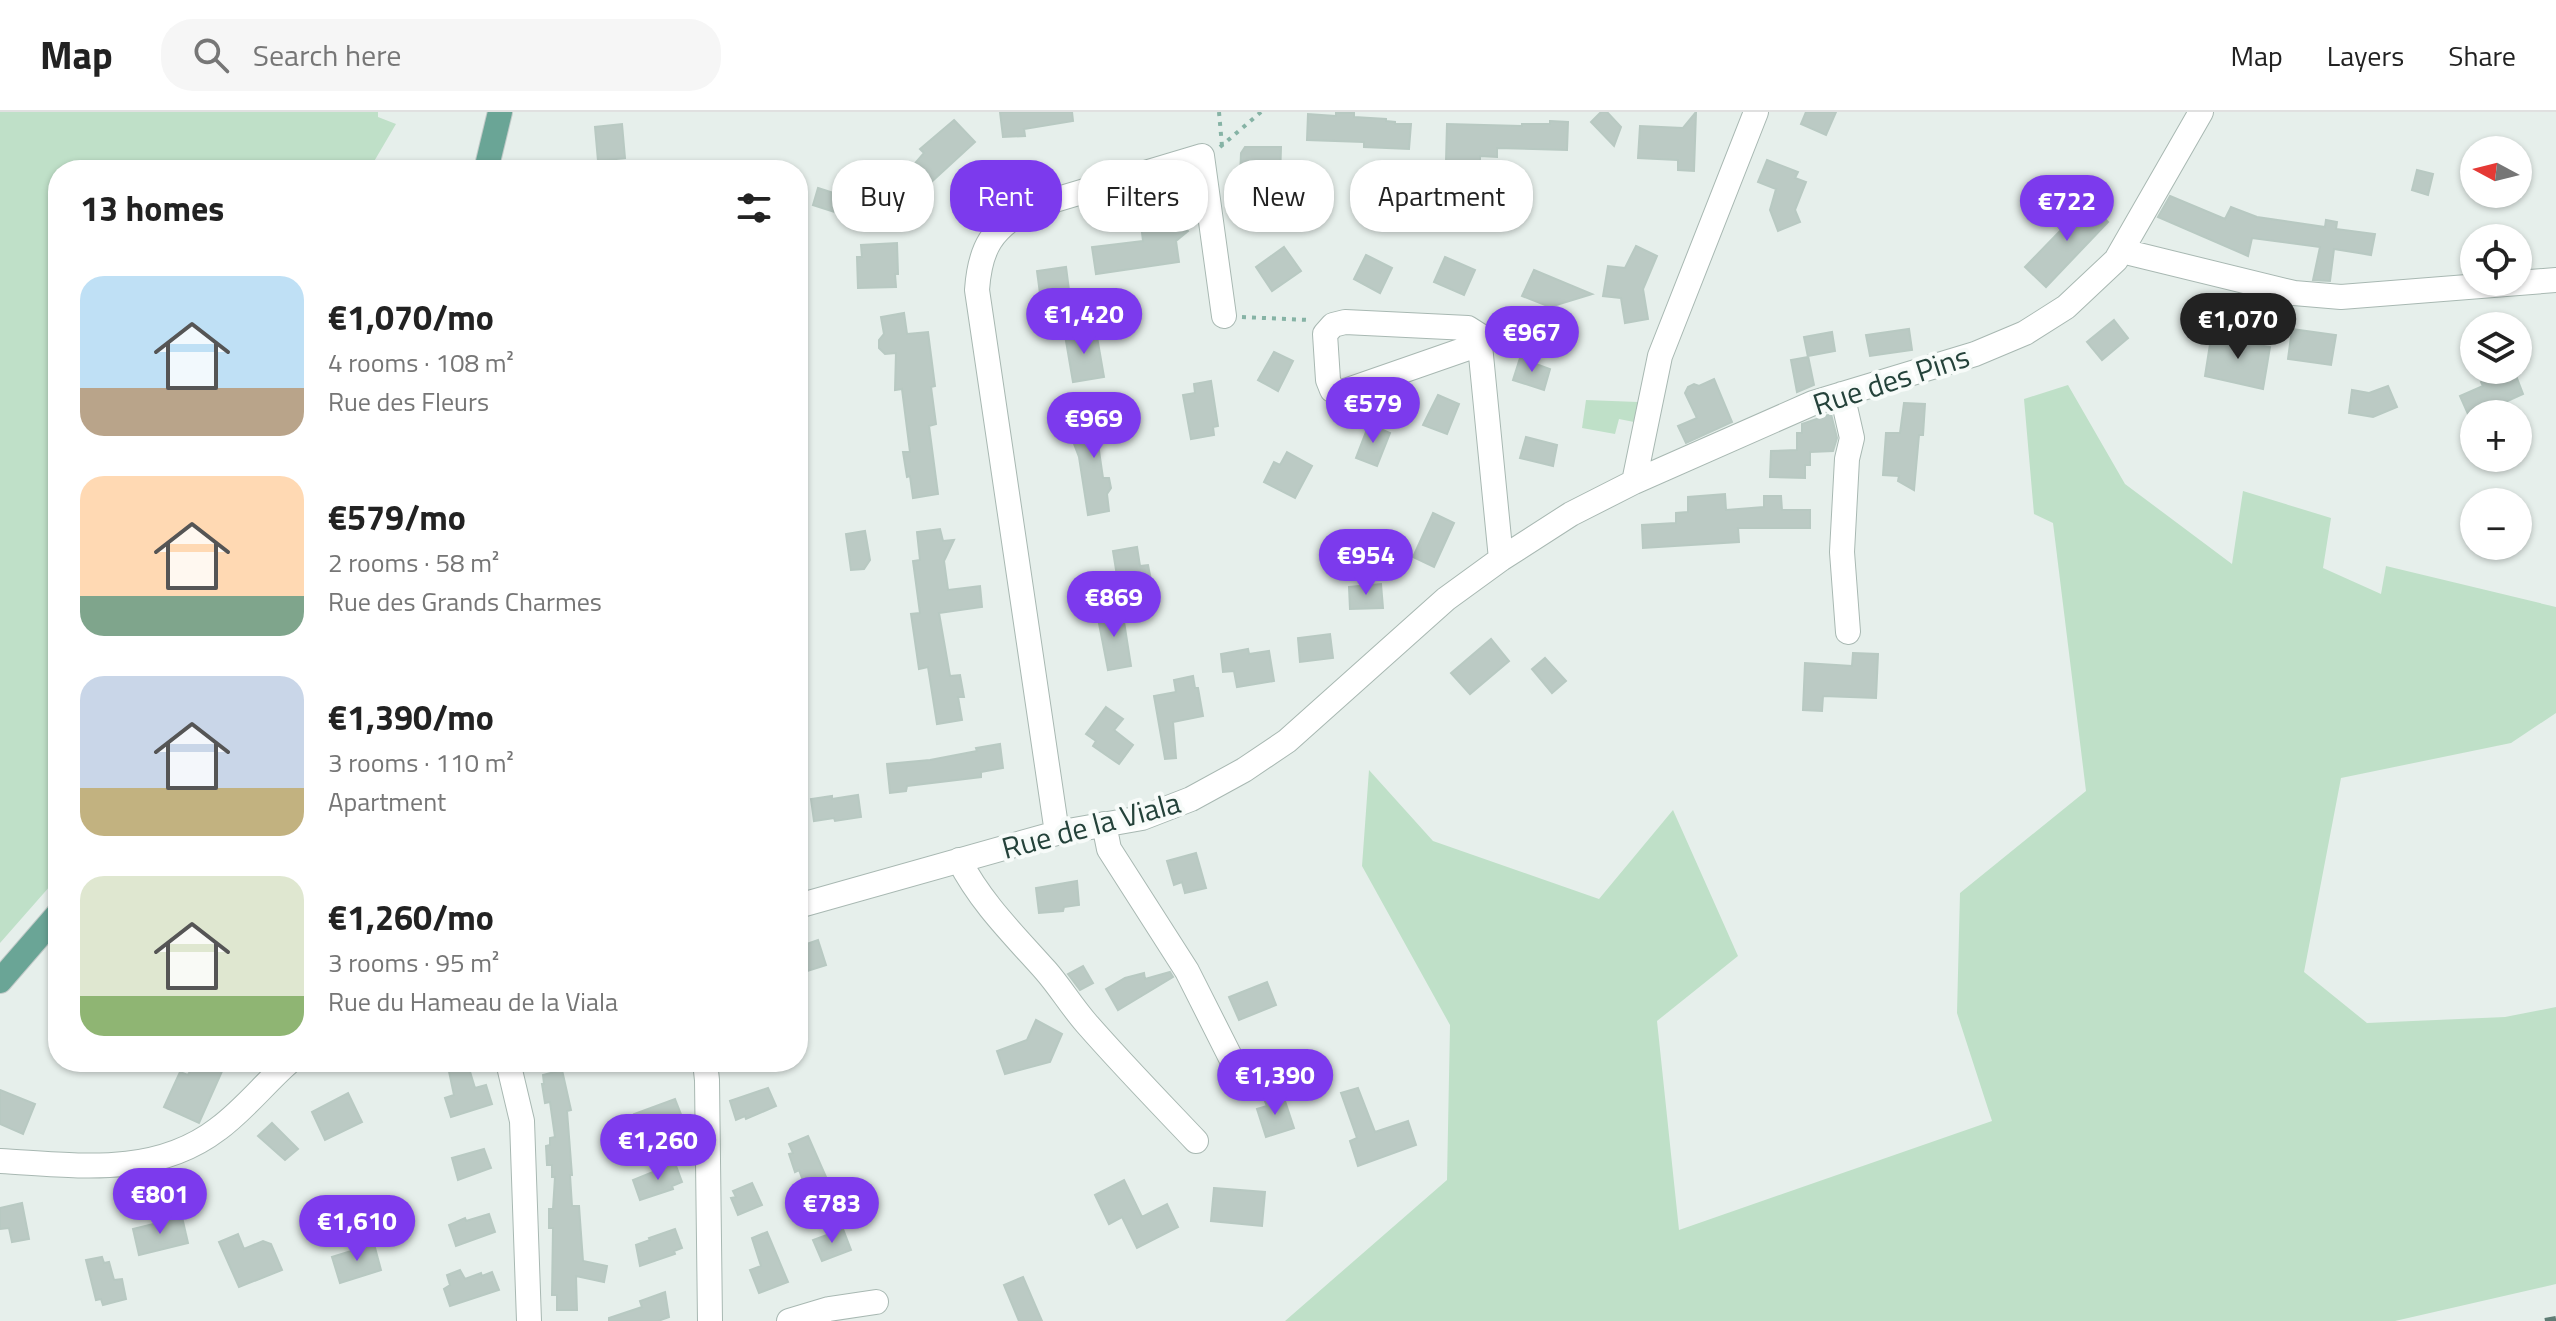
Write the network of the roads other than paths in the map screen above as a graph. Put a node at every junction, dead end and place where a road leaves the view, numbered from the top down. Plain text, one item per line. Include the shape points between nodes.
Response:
1 (500, 112) edge
2 (1756, 112) edge
3 (2201, 112) edge
4 (488, 160) edge
5 (2122, 251) junction
6 (2556, 280) edge
7 (1224, 316) road end
8 (1480, 344) junction
9 (1842, 394) junction
10 (1634, 482) junction
11 (1501, 559) junction
12 (1848, 632) dead end
13 (1104, 824) junction
14 (1057, 833) junction
15 (959, 860) junction
16 (808, 903) edge
17 (48, 926) edge
18 (0, 981) edge
19 (279, 1072) edge
20 (510, 1072) edge
21 (706, 1072) edge
22 (1246, 1088) dead end
23 (1196, 1141) dead end
24 (0, 1161) edge
25 (876, 1302) dead end
26 (529, 1321) edge
27 (710, 1321) edge
28 (789, 1321) edge

1 - 4 main road
2 - 10 street via 1660,356
3 - 5 street, Rue des Pins
5 - 6 street via 2294,293 2341,297
5 - 9 street, Rue des Pins via 2066,307 2025,333 1975,354
7 - 14 street via 1212,151 1028,208 990,239 979,265 977,290
8 - 8 street via 1479,335 1468,328 1345,322 1325,334 1328,380 1332,390 1342,392
8 - 11 street
9 - 10 street, Rue des Pins
9 - 12 street via 1852,438 1842,552
10 - 11 street, Rue des Pins
11 - 13 street, Rue de la Viala via 1446,599 1287,741 1244,770 1142,818
13 - 14 street, Rue de la Viala
13 - 22 street via 1109,849 1187,971
14 - 15 street, Rue de la Viala
15 - 16 street, Rue de la Viala
15 - 23 street via 997,919
17 - 18 main road
19 - 24 street via 220,1128 172,1155 98,1166
20 - 26 street via 522,1121
21 - 27 street
25 - 28 street

